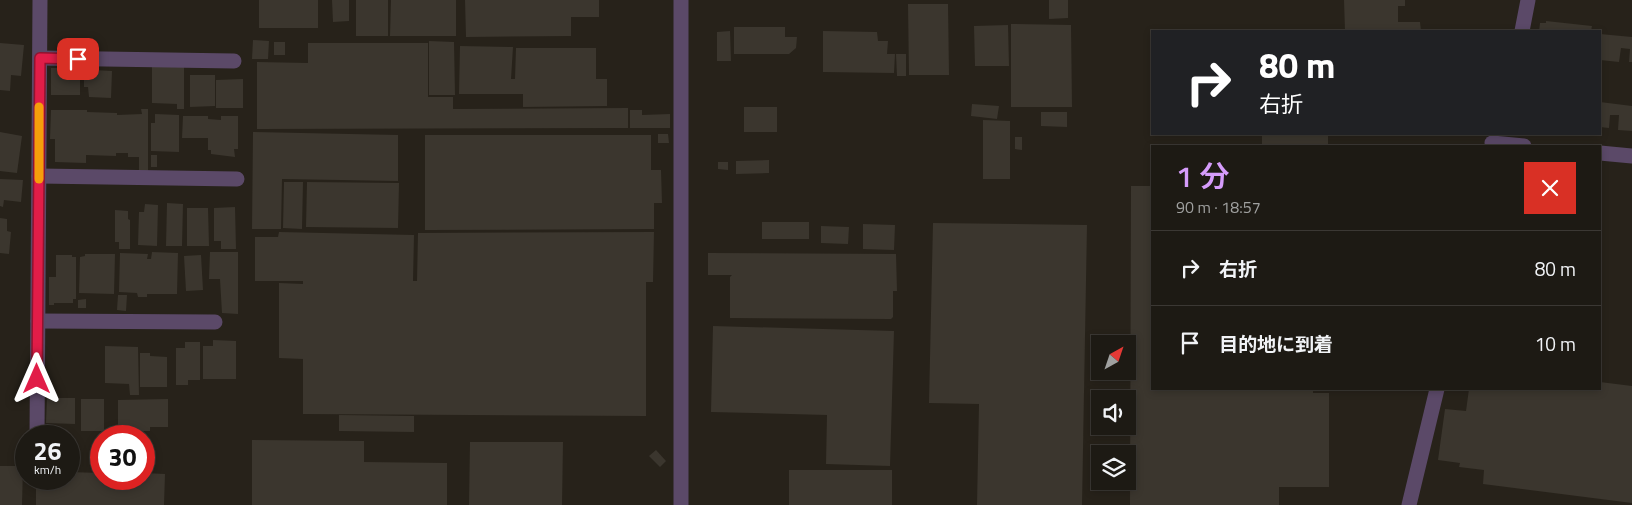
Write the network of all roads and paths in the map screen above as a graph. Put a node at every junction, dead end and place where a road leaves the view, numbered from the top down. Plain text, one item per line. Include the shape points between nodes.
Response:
1 (40, 0) edge
2 (681, 0) edge
3 (1528, 0) edge
4 (1522, 30) edge
5 (40, 58) junction
6 (234, 61) dead end
7 (1492, 141) edge
8 (1518, 145) edge
9 (1601, 154) edge
10 (1632, 156) edge
11 (39, 176) junction
12 (237, 179) dead end
13 (38, 321) junction
14 (215, 322) dead end
15 (1437, 390) edge
16 (37, 425) edge
17 (682, 505) edge
18 (1409, 505) edge

1 - 5 street
2 - 17 street
3 - 4 street
5 - 6 street
5 - 11 street
7 - 8 street
9 - 10 street
11 - 12 street
11 - 13 street
13 - 14 street
13 - 16 street
15 - 18 street

